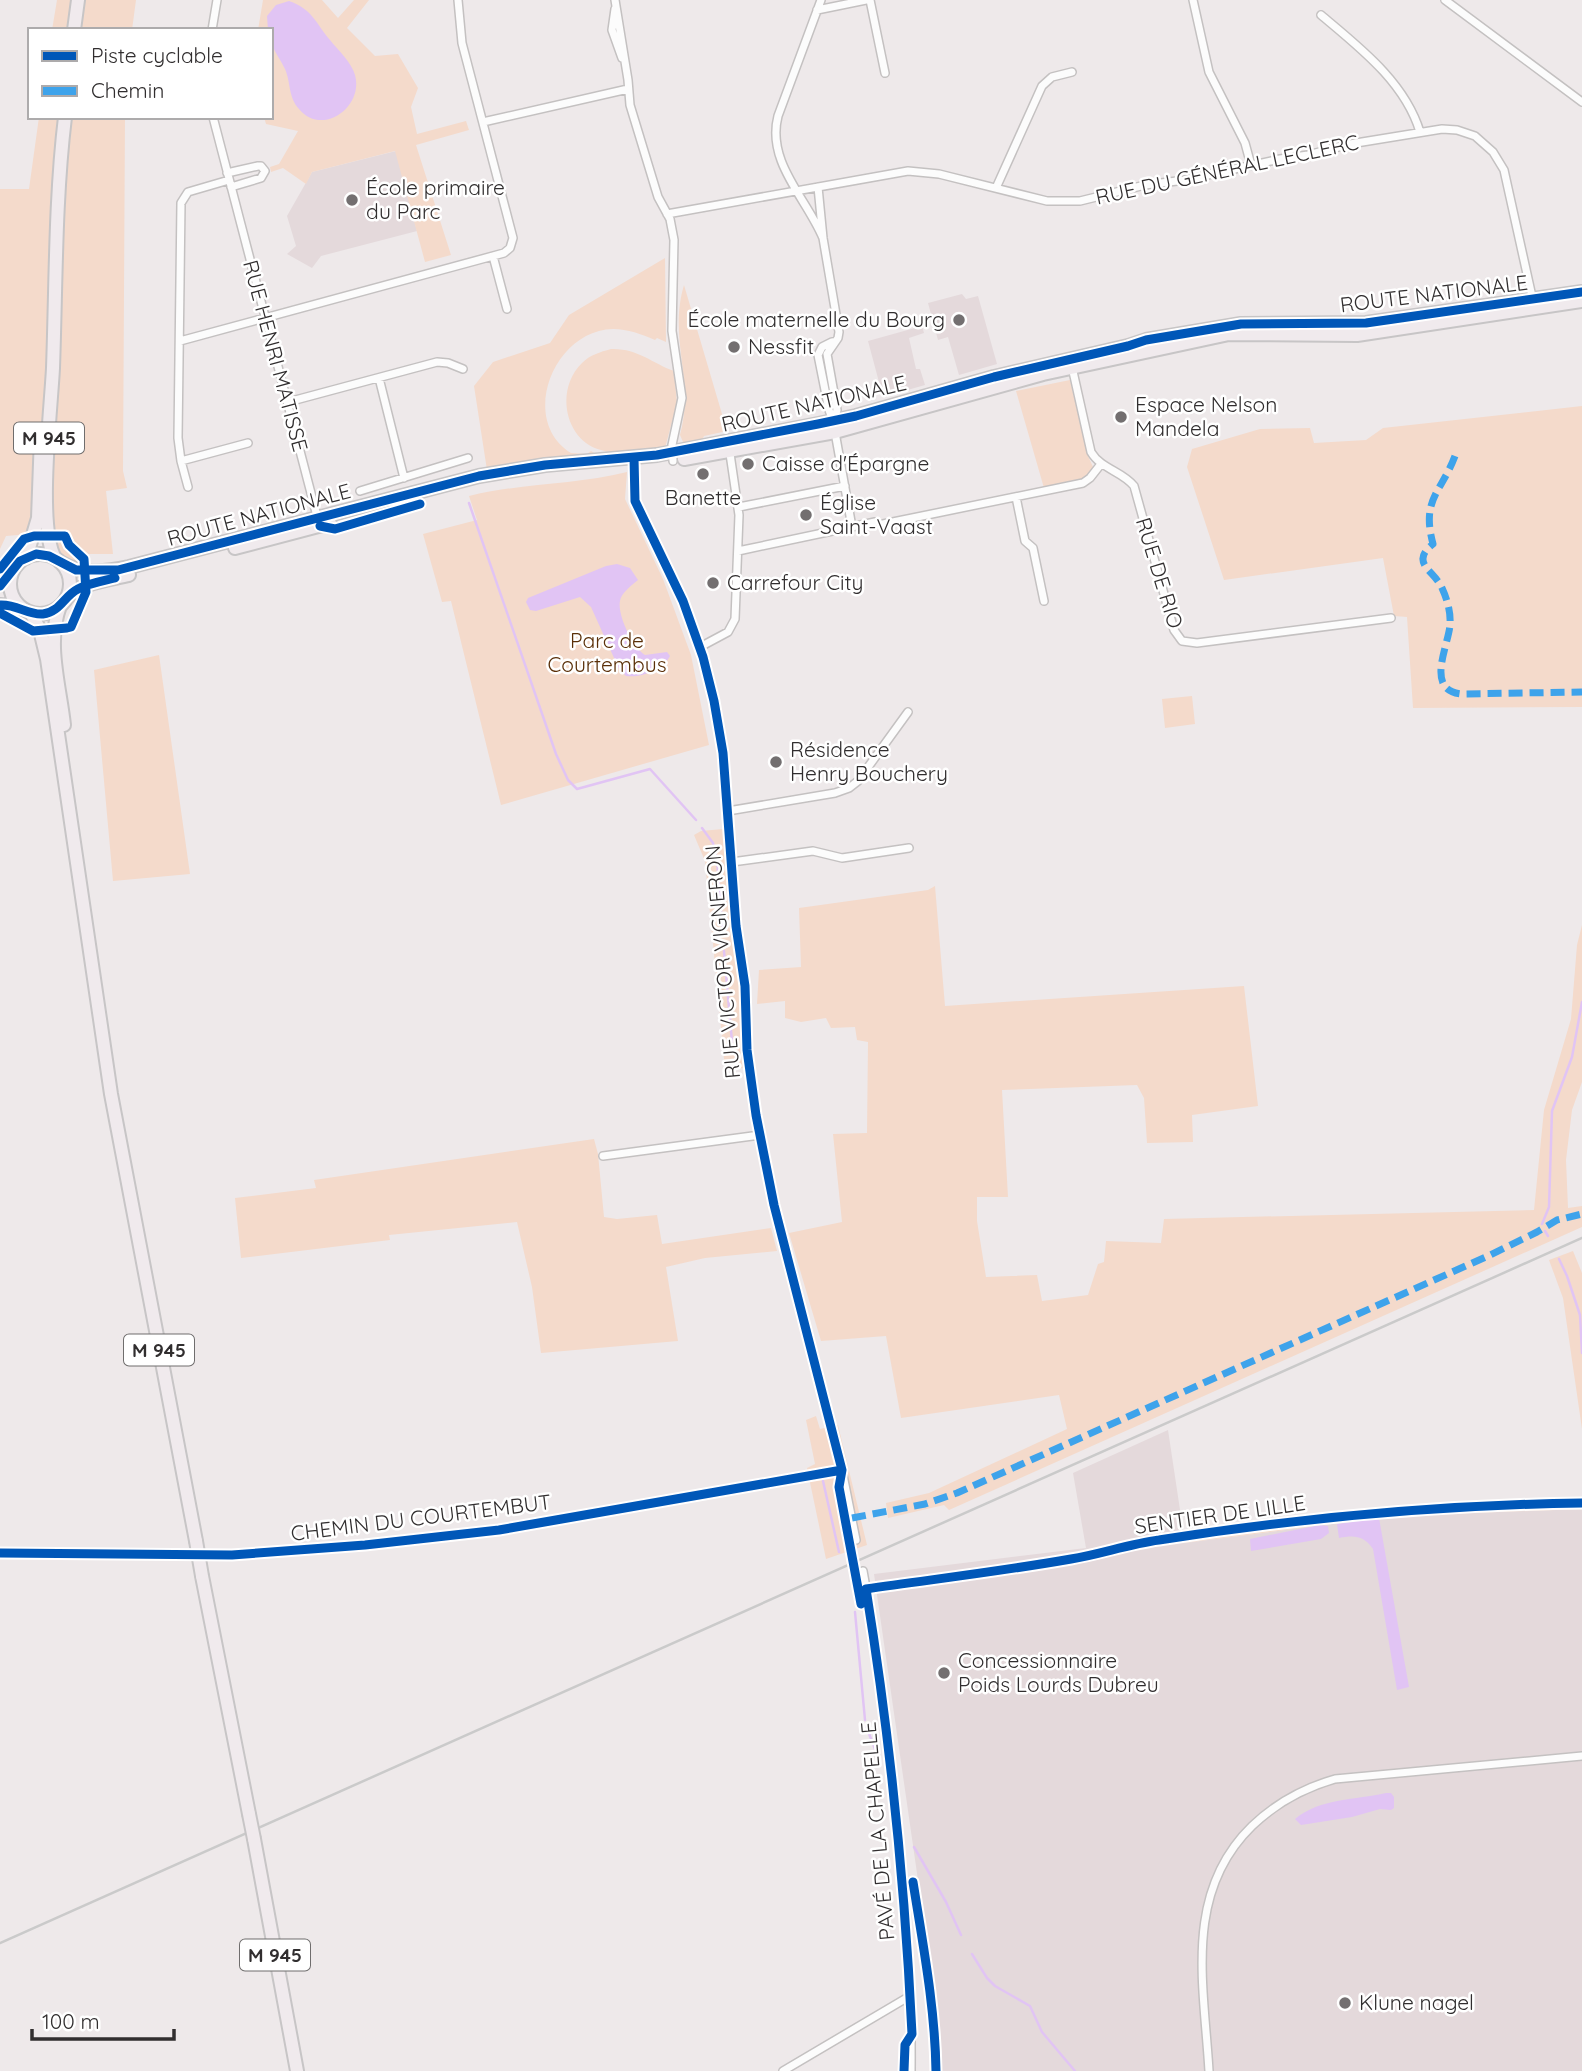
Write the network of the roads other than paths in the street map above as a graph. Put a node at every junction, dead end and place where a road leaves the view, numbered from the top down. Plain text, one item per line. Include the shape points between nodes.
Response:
1 (78, 0) edge
2 (217, 0) edge
3 (458, 0) edge
4 (821, 0) edge
5 (868, 0) edge
6 (1193, 0) edge
7 (1445, 0) edge
8 (615, 4) edge
9 (817, 10) junction
10 (1321, 15) dead end
11 (74, 28) edge
12 (212, 28) edge
13 (1072, 72) dead end
14 (885, 73) dead end
15 (628, 89) junction
16 (1582, 102) edge
17 (65, 119) edge
18 (214, 119) edge
19 (483, 122) junction
20 (1420, 132) junction
21 (1251, 165) junction
22 (229, 180) junction
23 (818, 187) junction
24 (996, 188) junction
25 (794, 189) junction
26 (667, 214) junction
27 (823, 238) junction
28 (493, 256) junction
29 (1582, 292) edge
30 (1582, 301) edge
31 (1534, 304) junction
32 (507, 309) dead end
33 (53, 317) junction
34 (265, 317) junction
35 (180, 341) junction
36 (1071, 363) junction
37 (463, 369) dead end
38 (379, 378) junction
39 (288, 402) junction
40 (834, 426) junction
41 (248, 443) dead end
42 (729, 446) junction
43 (673, 456) junction
44 (468, 458) dead end
45 (181, 461) junction
46 (634, 462) junction
47 (1101, 464) junction
48 (404, 478) junction
49 (845, 486) junction
50 (188, 487) dead end
51 (359, 491) dead end
52 (1016, 497) junction
53 (738, 507) junction
54 (319, 522) junction
55 (852, 527) junction
56 (738, 551) junction
57 (26, 558) junction
58 (58, 560) junction
59 (11, 576) junction
60 (0, 586) edge
61 (1044, 601) dead end
62 (63, 603) junction
63 (0, 605) edge
64 (26, 610) junction
65 (1391, 618) dead end
66 (700, 647) junction
67 (908, 712) dead end
68 (728, 811) junction
69 (74, 837) junction
70 (909, 848) dead end
71 (732, 862) junction
72 (760, 1135) junction
73 (603, 1156) dead end
74 (842, 1470) junction
75 (1582, 1503) edge
76 (856, 1540) dead end
77 (0, 1553) edge
78 (863, 1570) dead end
79 (866, 1589) junction
80 (1582, 1756) edge
81 (910, 1996) junction
82 (296, 2071) edge
83 (783, 2071) edge
84 (913, 2071) edge
85 (1209, 2071) edge

1 - 11 main road
2 - 12 street
3 - 19 street via 462,43
4 - 9 street
5 - 9 street
5 - 14 street
6 - 21 street via 1209,72 1245,143
7 - 16 street
8 - 15 street
9 - 25 street via 776,122 778,148
10 - 20 street via 1380,66 1411,109
13 - 24 street via 1052,77 1042,86
15 - 19 street
15 - 26 street via 639,138
17 - 33 main road, M 945
18 - 22 street, RUE HENRI MATISSE
19 - 28 street via 513,242 507,251
20 - 21 street, RUE DU GÉNÉRAL LECLERC
20 - 31 street, RUE DU GÉNÉRAL LECLERC via 1462,131 1493,152 1506,177
21 - 24 street, RUE DU GÉNÉRAL LECLERC via 1080,201 1047,201
22 - 34 street, RUE HENRI MATISSE
22 - 35 street via 191,190 182,198
23 - 24 street, RUE DU GÉNÉRAL LECLERC via 916,171
23 - 25 street, RUE DU GÉNÉRAL LECLERC
23 - 27 street
25 - 26 street, RUE DU GÉNÉRAL LECLERC
25 - 27 street
26 - 43 street via 674,240 672,331 682,398
27 - 40 street via 839,332 836,341 822,347 818,355
28 - 32 street
28 - 34 street
29 - 31 main road, ROUTE NATIONALE
30 - 31 main road, ROUTE NATIONALE
31 - 36 main road, ROUTE NATIONALE via 1366,323 1228,326 1146,340
33 - 57 main road, M 945 via 38,511
33 - 58 main road, M 945 via 47,529
34 - 35 street
34 - 39 street, RUE HENRI MATISSE
35 - 45 street
36 - 40 main road, ROUTE NATIONALE
36 - 47 street via 1091,452
37 - 38 street via 436,362
38 - 39 street
38 - 48 street
39 - 54 street, RUE HENRI MATISSE
40 - 42 main road, ROUTE NATIONALE
40 - 49 street
41 - 45 street
42 - 43 main road, ROUTE NATIONALE
42 - 53 street
43 - 46 main road, ROUTE NATIONALE
44 - 48 street
45 - 50 street
46 - 54 main road, ROUTE NATIONALE via 500,479
46 - 66 street, RUE VICTOR VIGNERON via 636,505 676,583
47 - 52 street via 1083,483
47 - 65 street, RUE DE RIO via 1134,486 1174,630 1182,641 1197,643
48 - 51 street
49 - 53 street
49 - 55 street
52 - 55 street
52 - 61 street via 1024,541 1033,548
53 - 56 street
54 - 58 main road, ROUTE NATIONALE via 118,570 76,570
54 - 62 main road, ROUTE NATIONALE via 78,589
55 - 56 street
56 - 66 street via 734,624 723,636
57 - 58 main road via 43,554
57 - 59 main road
58 - 62 main road via 69,578
59 - 60 main road
59 - 64 main road via 11,593
62 - 64 main road via 45,614
62 - 69 main road, M 945 via 56,622 55,654
63 - 64 main road
64 - 69 main road, M 945 via 40,630 47,659
66 - 68 street, RUE VICTOR VIGNERON via 721,734
67 - 68 street via 849,788
68 - 71 street, RUE VICTOR VIGNERON
69 - 82 main road, M 945, bridge via 110,1094
70 - 71 street via 842,858 813,851
71 - 72 street, RUE VICTOR VIGNERON via 747,1050
72 - 73 street
72 - 74 street, RUE VICTOR VIGNERON
74 - 76 street, RUE VICTOR VIGNERON
74 - 77 street, CHEMIN DU COURTEMBUT via 514,1528 391,1542 248,1555
75 - 79 street, SENTIER DE LILLE via 1405,1509 1308,1520 1156,1540 1069,1560
78 - 79 street, PAVÉ DE LA CHAPELLE
79 - 81 street, PAVÉ DE LA CHAPELLE via 887,1729
80 - 85 street via 1335,1779 1298,1793 1260,1818 1228,1852 1208,1898 1202,1962
81 - 83 street
81 - 84 street, PAVÉ DE LA CHAPELLE

